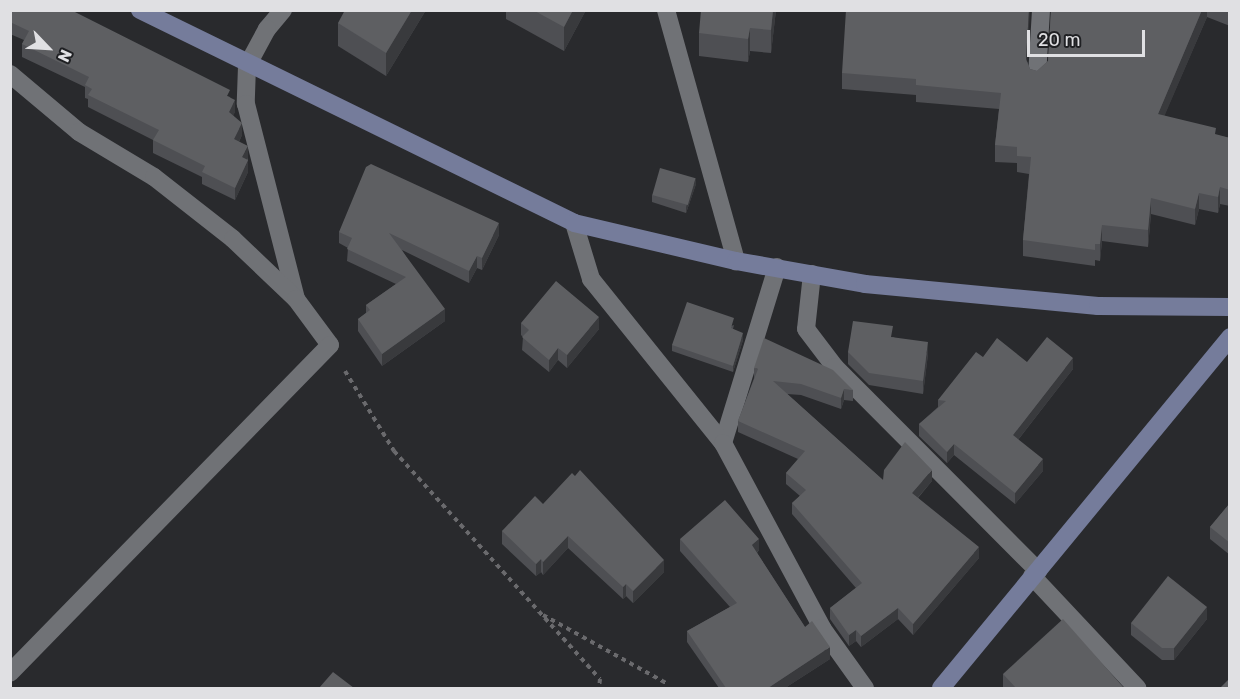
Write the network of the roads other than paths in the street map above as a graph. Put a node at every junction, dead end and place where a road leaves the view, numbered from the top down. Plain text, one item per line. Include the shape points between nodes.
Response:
1 (140, 10) edge
2 (283, 10) edge
3 (666, 10) edge
4 (1041, 10) edge
5 (169, 17) edge
6 (247, 66) junction
7 (10, 74) edge
8 (1037, 76) edge
9 (574, 223) junction
10 (736, 261) junction
11 (777, 267) junction
12 (812, 274) junction
13 (296, 299) junction
14 (1230, 307) edge
15 (1230, 337) edge
16 (723, 442) junction
17 (1035, 574) junction
18 (10, 673) edge
19 (865, 688) edge
20 (941, 688) edge
21 (1137, 688) edge

1 - 5 street
2 - 6 street via 267,29
3 - 10 street
4 - 8 street
5 - 6 street
6 - 9 street
6 - 13 street via 246,104
7 - 13 street via 79,132 154,177 233,239
9 - 10 street
9 - 16 street via 591,279
10 - 11 street
11 - 12 street
11 - 16 street
12 - 14 street via 865,284 1098,306
12 - 17 street via 806,329 835,367
13 - 18 street via 330,345
15 - 17 street
16 - 19 street via 822,628
17 - 20 street
17 - 21 street

